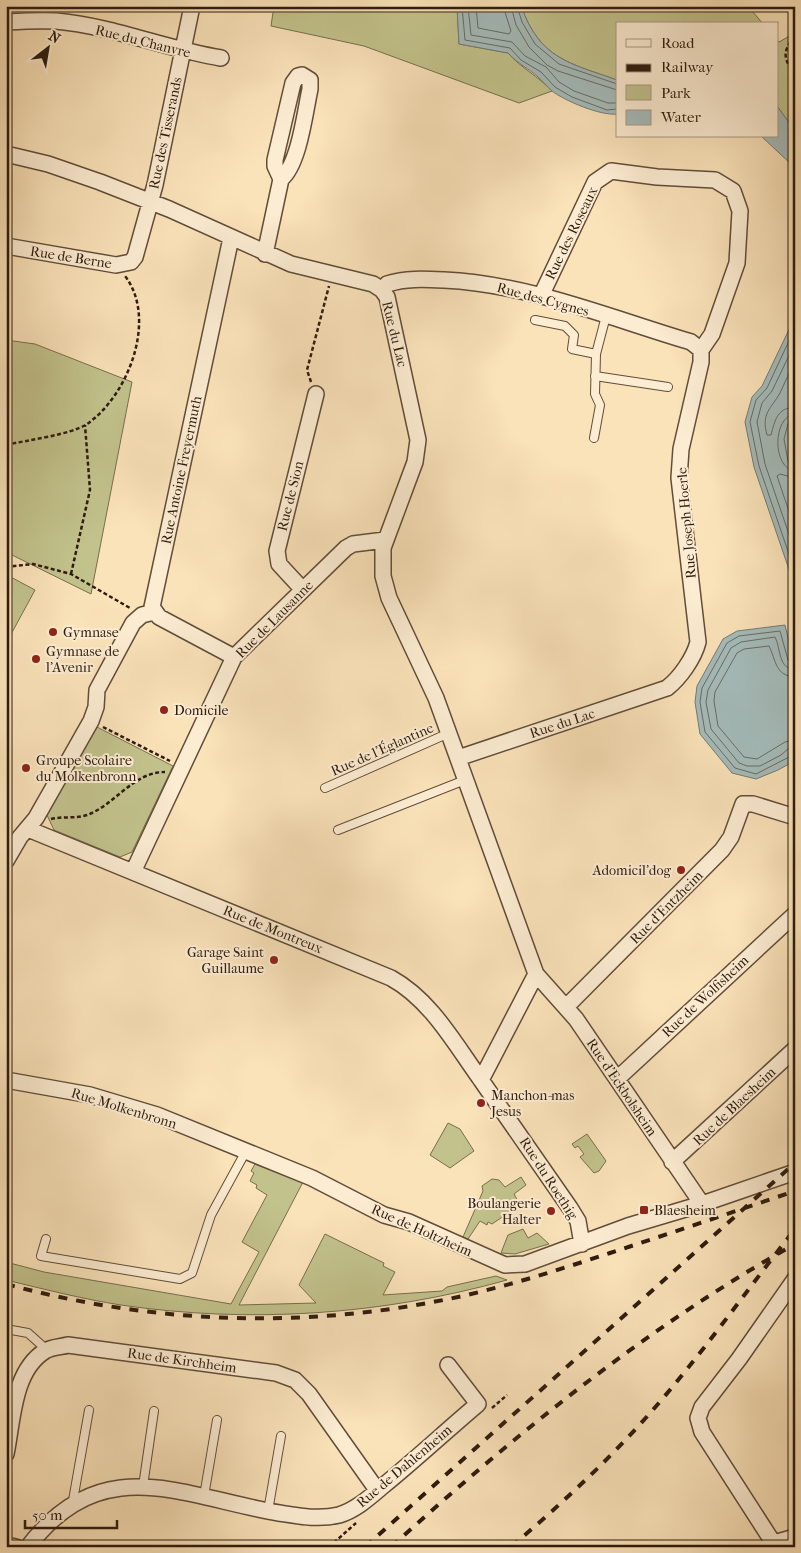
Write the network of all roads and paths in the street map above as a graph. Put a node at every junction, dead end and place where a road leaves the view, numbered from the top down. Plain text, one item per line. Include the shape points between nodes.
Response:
1 (192, 6) edge
2 (6, 22) edge
3 (795, 37) edge
4 (183, 52) junction
5 (221, 58) dead end
6 (795, 73) edge
7 (6, 154) edge
8 (282, 179) junction
9 (151, 202) junction
10 (230, 238) junction
11 (6, 246) edge
12 (265, 254) junction
13 (116, 265) junction
14 (332, 273) junction
15 (382, 290) junction
16 (542, 296) junction
17 (606, 316) junction
18 (535, 320) dead end
19 (701, 350) junction
20 (596, 354) junction
21 (596, 376) junction
22 (668, 387) dead end
23 (316, 394) joint
24 (85, 425) junction
25 (594, 438) dead end
26 (6, 445) edge
27 (385, 540) junction
28 (6, 567) edge
29 (72, 574) junction
30 (303, 590) junction
31 (148, 614) junction
32 (234, 657) junction
33 (667, 688) joint
34 (91, 721) junction
35 (449, 733) junction
36 (458, 758) junction
37 (178, 776) junction
38 (466, 780) junction
39 (324, 788) dead end
40 (795, 817) edge
41 (338, 830) dead end
42 (33, 831) junction
43 (6, 862) edge
44 (133, 872) junction
45 (795, 914) edge
46 (536, 974) junction
47 (566, 1007) junction
48 (795, 1050) edge
49 (616, 1079) junction
50 (6, 1080) edge
51 (481, 1080) junction
52 (246, 1151) junction
53 (266, 1159) joint
54 (672, 1162) junction
55 (795, 1172) edge
56 (702, 1204) junction
57 (46, 1239) dead end
58 (582, 1244) junction
59 (795, 1278) edge
60 (6, 1329) edge
61 (47, 1350) junction
62 (448, 1365) dead end
63 (12, 1390) edge
64 (89, 1410) dead end
65 (154, 1411) dead end
66 (217, 1420) dead end
67 (281, 1436) dead end
68 (6, 1454) edge
69 (143, 1486) junction
70 (377, 1490) junction
71 (204, 1496) junction
72 (72, 1506) junction
73 (268, 1511) junction
74 (795, 1537) edge
75 (6, 1545) edge
76 (775, 1545) edge
77 (16, 1547) edge
78 (28, 1547) edge

1 - 4 street, Rue des Tisserands
2 - 4 street, Rue du Chanvre via 56,21 108,30
3 - 6 path via 787,44 784,54 785,61
4 - 5 street, Rue du Chanvre
4 - 9 street, Rue des Tisserands
7 - 9 street, Rue du Lac via 63,169
8 - 8 street via 275,166 276,160 293,83 302,75 310,80 310,88 294,160
8 - 12 street
9 - 10 street, Rue du Lac
9 - 13 street, Rue de Berne via 138,252 131,262
10 - 12 street, Rue du Lac
10 - 31 street, Rue Antoine Freyermuth
11 - 13 street, Rue de Berne
12 - 14 street, Rue du Lac
13 - 24 path via 129,282 136,304 139,326 135,356 124,383 102,411
14 - 15 street, Rue du Lac via 365,281
14 - 23 path via 306,370
15 - 16 street, Rue des Cygnes via 387,284 418,279 491,285
15 - 27 street, Rue du Lac via 390,303 418,440 415,462
16 - 17 street, Rue des Cygnes
16 - 19 street, Rue des Roseaux via 595,182 611,171 714,180 733,191 740,211 737,263 712,334
17 - 19 street, Rue des Cygnes via 691,342
17 - 20 lane
18 - 20 lane via 565,326 574,334 572,349
19 - 33 street, Rue Joseph Hoerle via 680,449 680,478 698,642 696,650
20 - 21 lane
21 - 22 lane
21 - 25 lane via 595,394 600,406
23 - 30 street, Rue de Sion via 277,551 279,564
24 - 26 path
24 - 29 path via 90,490
27 - 30 street, Rue de Lausanne via 353,544 346,548
27 - 35 street, Rue du Lac via 381,558 385,586
28 - 29 path via 33,564
29 - 31 path
30 - 32 street, Rue de Lausanne
31 - 32 street
31 - 34 street via 133,624 97,690
32 - 37 street, Rue de Lausanne
33 - 36 street, Rue du Lac
34 - 37 path via 176,765
34 - 42 street
35 - 36 street, Rue du Lac
35 - 39 lane, Rue de l'Églantine
36 - 38 street, Rue du Lac
37 - 42 path via 164,772 150,774 85,816 51,819
37 - 44 street, Rue de Lausanne
38 - 41 lane
38 - 46 street, Rue du Lac
40 - 47 street, Rue d'Entzheim via 748,802 741,807 731,836 722,850
42 - 43 street via 20,837
42 - 44 street, Rue de Montreux
44 - 51 street, Rue de Montreux via 400,983 432,1012
45 - 49 street, Rue de Wolfisheim
46 - 47 street, Rue d'Eckbolsheim
46 - 51 street
47 - 49 street, Rue d'Eckbolsheim
48 - 54 street, Rue de Blaesheim
49 - 54 street, Rue d'Eckbolsheim
50 - 52 street, Rue Molkenbronn via 101,1098 157,1115
51 - 58 street, Rue du Roethig via 570,1208 578,1221
52 - 53 street, Rue Molkenbronn
52 - 57 lane via 211,1215 192,1273 180,1279 41,1256
53 - 58 street, Rue de Holtzheim via 312,1178 384,1215 417,1226 500,1264 518,1265
54 - 56 street, Rue d'Eckbolsheim
55 - 56 street
56 - 58 street via 628,1226
59 - 76 street via 702,1406 698,1418 702,1432
60 - 61 lane via 28,1333
61 - 63 street via 33,1361
61 - 70 street, Rue de Kirchheim via 68,1345 276,1373 294,1380 309,1394
62 - 70 street, Rue de Dahlenheim via 478,1404
63 - 68 street
64 - 72 lane
65 - 69 lane
66 - 71 lane
67 - 73 lane
69 - 71 street, Rue de Dahlenheim
69 - 72 street, Rue de Dahlenheim via 106,1491
70 - 73 street, Rue de Dahlenheim via 337,1516 313,1517
71 - 73 street, Rue de Dahlenheim
72 - 78 street, Rue de Dahlenheim via 49,1524
74 - 76 street
75 - 77 street

